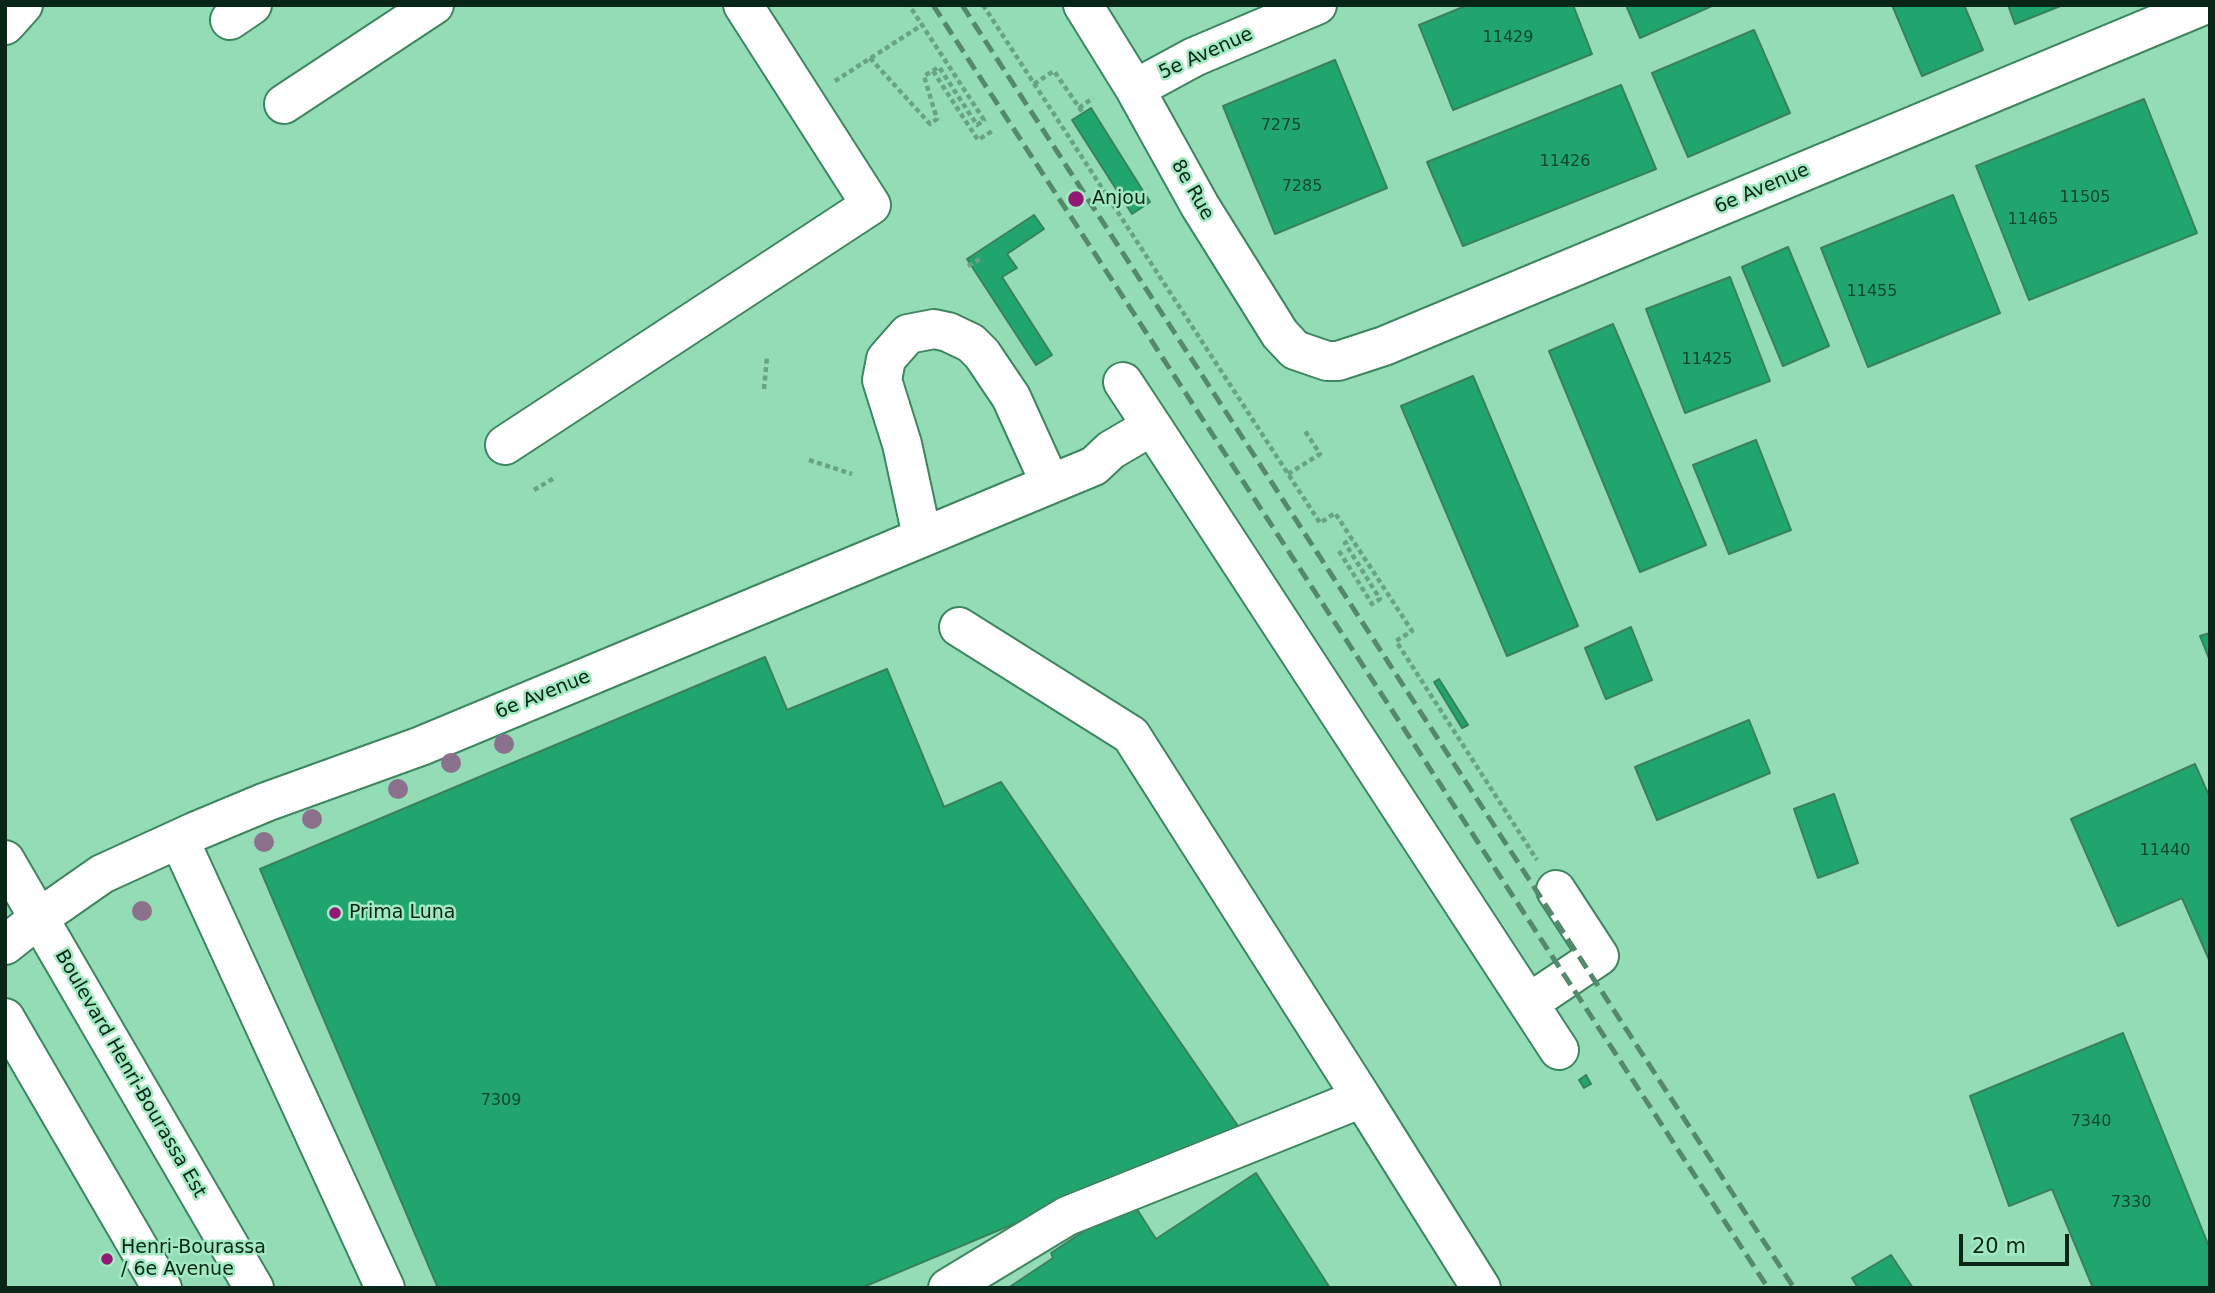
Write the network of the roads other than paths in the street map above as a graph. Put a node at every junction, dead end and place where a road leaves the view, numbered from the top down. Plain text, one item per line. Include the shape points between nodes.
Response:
1 (23, 5) edge
2 (434, 5) edge
3 (743, 5) edge
4 (1083, 5) edge
5 (1317, 5) edge
6 (2204, 5) edge
7 (5, 25) edge
8 (1135, 89) junction
9 (284, 104) dead end
10 (1316, 360) joint
11 (1124, 382) dead end
12 (1153, 426) junction
13 (505, 445) dead end
14 (1050, 483) junction
15 (922, 536) junction
16 (959, 627) dead end
17 (178, 839) junction
18 (5, 860) edge
19 (1556, 890) road end
20 (39, 918) junction
21 (5, 945) edge
22 (1529, 1003) junction
23 (5, 1018) edge
24 (1559, 1050) dead end
25 (1362, 1098) junction
26 (162, 1288) edge
27 (254, 1288) edge
28 (385, 1288) edge
29 (948, 1288) edge
30 (1481, 1288) edge

1 - 7 street
2 - 9 street
3 - 13 street via 871,205
4 - 8 street, 8e Rue
5 - 8 street, 5e Avenue via 1194,57
6 - 10 street, 6e Avenue via 1384,346 1338,361
8 - 10 street, 8e Rue via 1200,206 1280,334 1295,351
11 - 12 street
12 - 14 street, 6e Avenue via 1111,450 1094,466
12 - 22 street
14 - 15 street, 6e Avenue
14 - 15 street via 1011,397 982,354 948,332 934,329 908,334 886,359 882,380
15 - 17 street, 6e Avenue via 421,746
16 - 25 street via 1131,735
17 - 20 street, 6e Avenue via 102,874
17 - 28 street
18 - 20 street, Boulevard Henri-Bourassa Est
19 - 22 street via 1599,956
20 - 21 street, 6e Avenue
20 - 27 street, Boulevard Henri-Bourassa Est
22 - 24 street
23 - 26 street
25 - 29 street via 1067,1216
25 - 30 street

